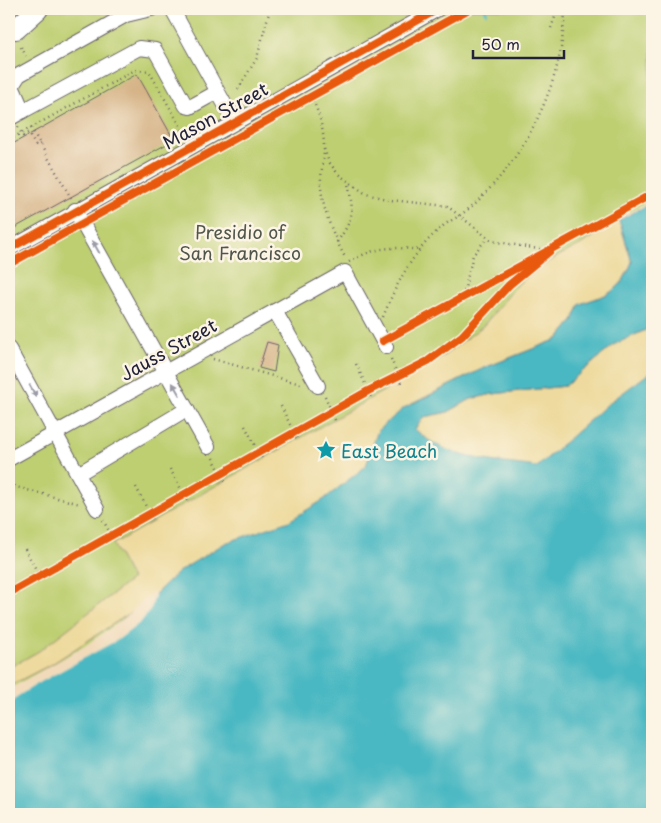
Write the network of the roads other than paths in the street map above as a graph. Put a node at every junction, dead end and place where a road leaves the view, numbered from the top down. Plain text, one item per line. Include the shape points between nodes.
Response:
1 (31, 9) edge
2 (38, 9) edge
3 (151, 9) edge
4 (172, 9) edge
5 (438, 9) edge
6 (16, 29) joint
7 (217, 92) junction
8 (23, 111) junction
9 (9, 119) edge
10 (234, 121) junction
11 (75, 210) junction
12 (9, 249) edge
13 (275, 310) junction
14 (386, 348) road end
15 (9, 349) edge
16 (166, 372) junction
17 (320, 388) road end
18 (187, 409) junction
19 (56, 433) junction
20 (208, 447) road end
21 (9, 459) edge
22 (78, 474) junction
23 (98, 509) road end

1 - 6 street
2 - 6 highway
3 - 8 street via 126,14 19,75 12,86
4 - 7 street
5 - 10 street, Mason Street
7 - 8 street via 190,107 186,106 155,50 139,48
7 - 10 street
8 - 9 street
10 - 11 street, Mason Street
11 - 12 street, Mason Street
16 -> 11 street
13 - 14 street, Jauss Street via 346,267
13 - 16 street, Jauss Street
13 - 17 street
15 -> 19 street
18 -> 16 street
16 - 19 street, Jauss Street
18 - 20 street
18 - 22 street
19 - 21 street, Jauss Street
19 - 22 street
22 - 23 street

